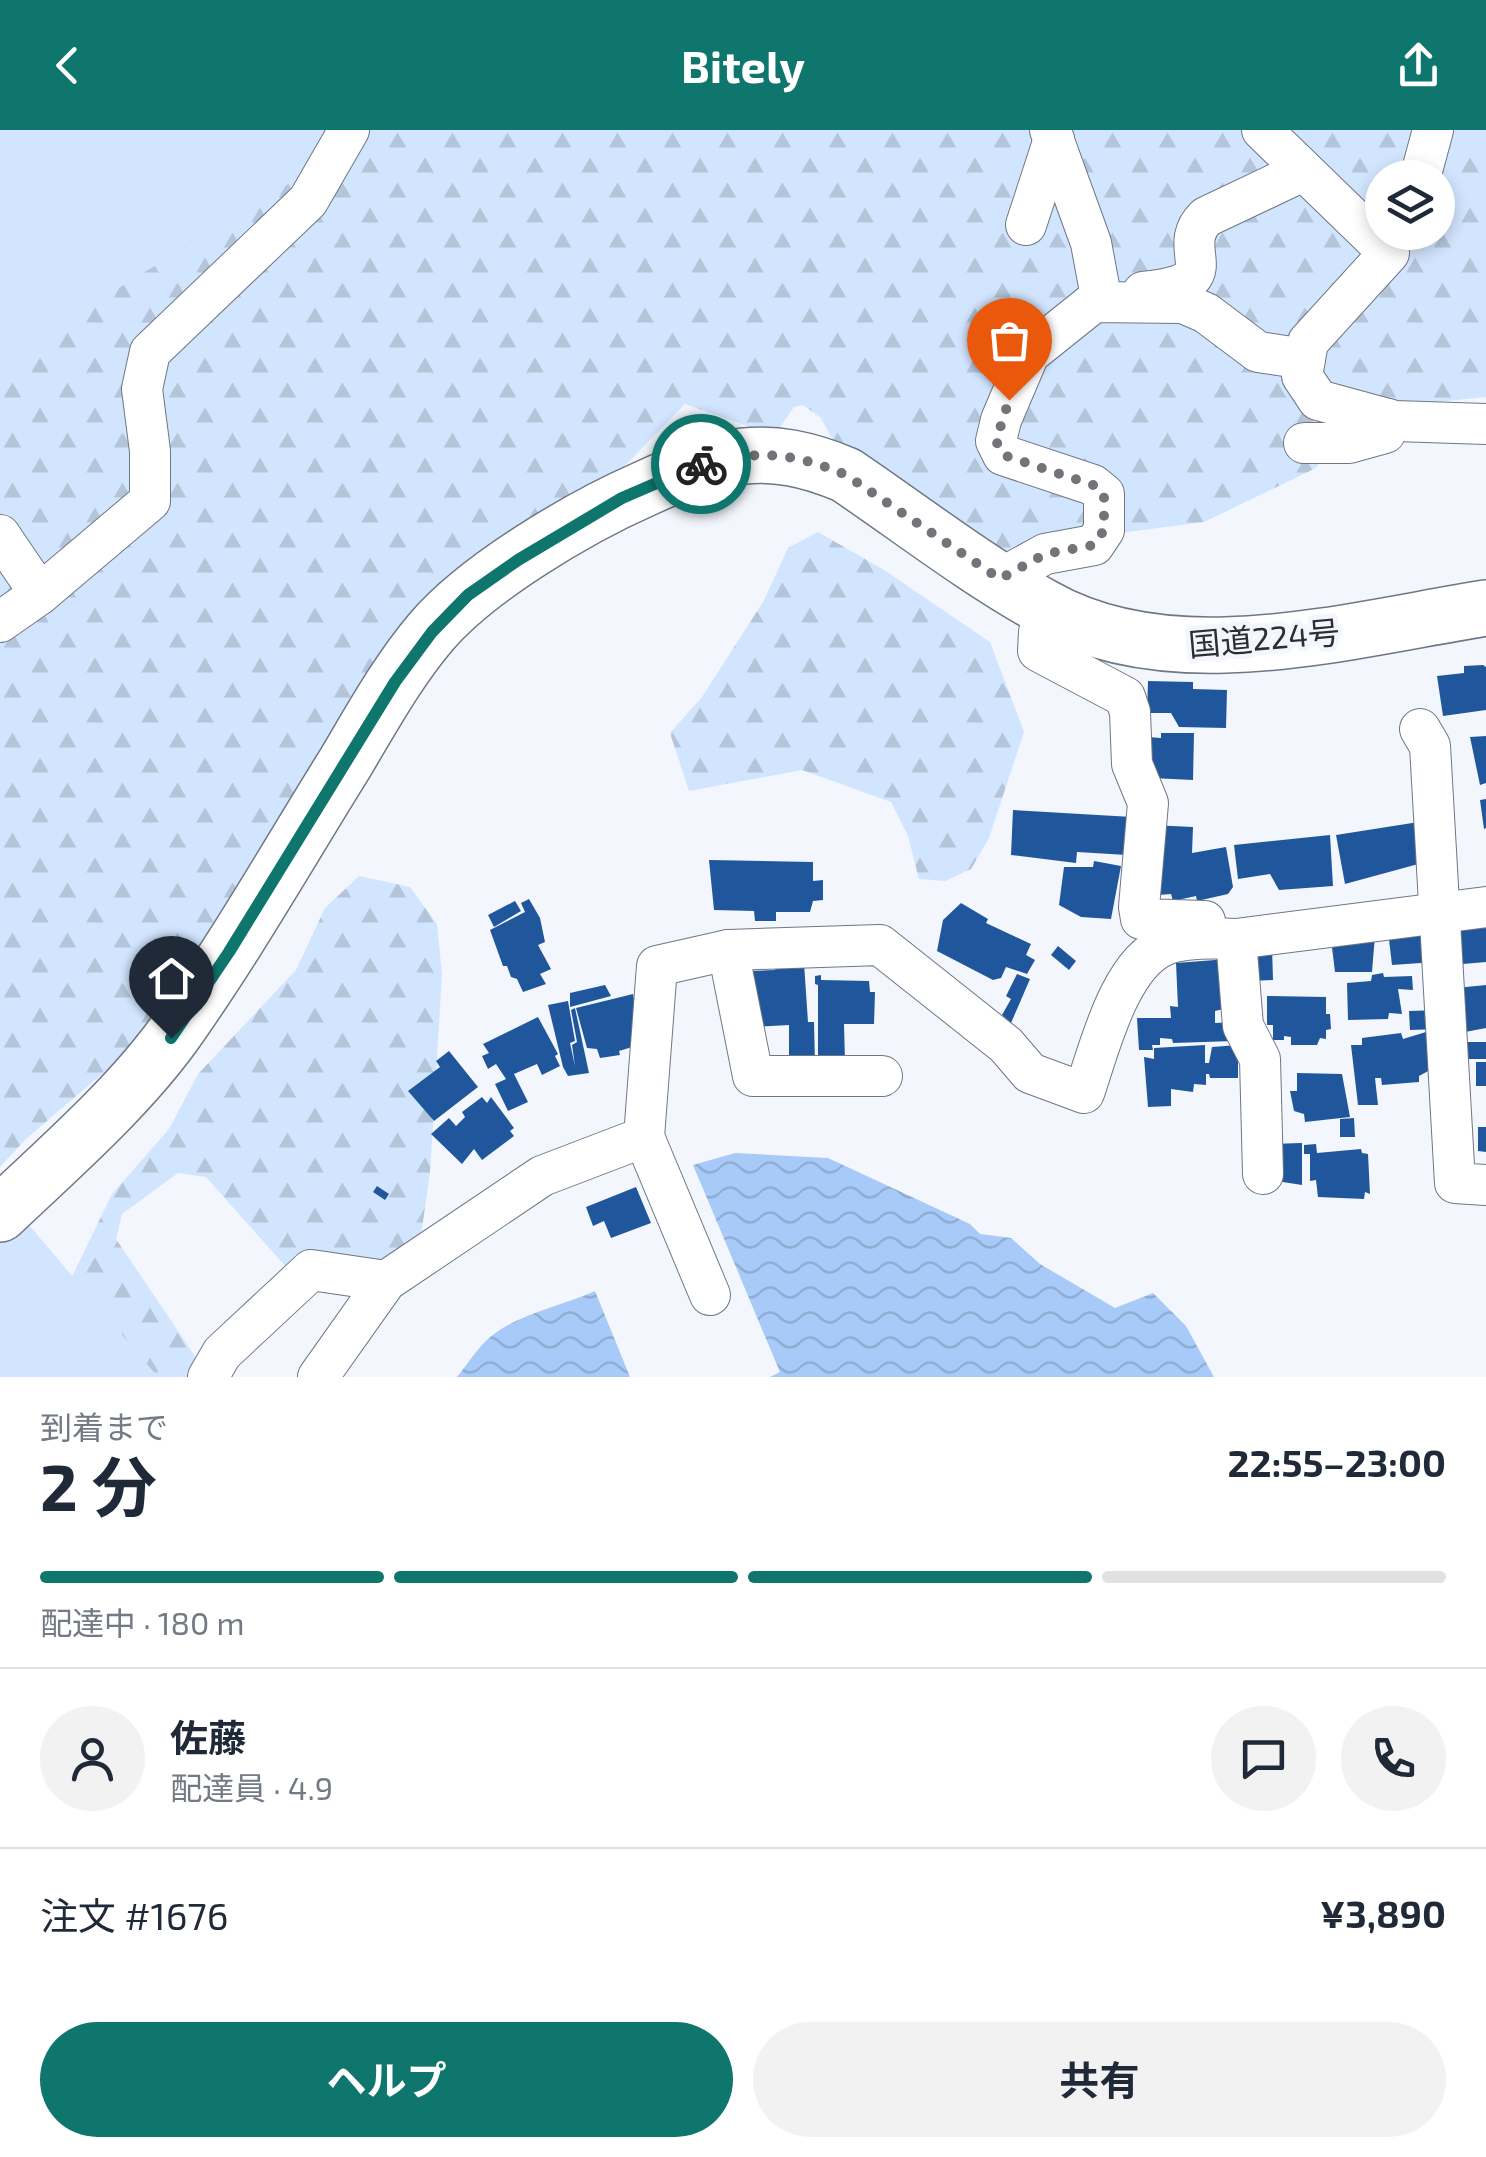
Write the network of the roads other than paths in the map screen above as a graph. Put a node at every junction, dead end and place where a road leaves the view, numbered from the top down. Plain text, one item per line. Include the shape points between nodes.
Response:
1 (349, 130) edge
2 (1262, 130) edge
3 (1433, 130) edge
4 (1052, 135) edge
5 (1425, 160) edge
6 (1303, 170) junction
7 (1365, 219) edge
8 (1026, 225) dead end
9 (1389, 250) edge
10 (1112, 302) junction
11 (1305, 359) junction
12 (1388, 420) junction
13 (1486, 424) edge
14 (1304, 443) dead end
15 (0, 535) edge
16 (1000, 579) junction
17 (40, 594) junction
18 (1486, 608) edge
19 (1046, 609) junction
20 (0, 622) edge
21 (1420, 729) dead end
22 (1486, 907) edge
23 (1442, 913) junction
24 (1224, 939) junction
25 (728, 950) junction
26 (882, 1076) dead end
27 (644, 1137) junction
28 (1263, 1174) dead end
29 (1486, 1185) edge
30 (0, 1214) edge
31 (386, 1281) junction
32 (710, 1295) dead end
33 (208, 1377) edge
34 (318, 1377) edge

1 - 17 street via 308,201 150,352 142,389 150,501
2 - 6 street
3 - 5 street
4 - 8 street
4 - 10 street
6 - 7 street
6 - 10 street via 1206,217 1197,233 1196,274 1188,282
9 - 11 street via 1308,342
10 - 11 street via 1183,303 1258,352
10 - 16 street via 1094,302 1029,354 996,441 1003,455 1104,494 1104,530 1094,545 1045,554
11 - 12 street via 1302,376 1318,400
12 - 13 street
12 - 14 street via 1385,432 1367,438
15 - 17 street
16 - 19 highway, 国道224号
16 - 30 highway, 国道224号 via 846,475 786,456 742,454 694,466 622,498 518,560 468,595 395,682 171,1038
17 - 20 street
18 - 19 highway, 国道224号 via 1228,645 1161,645
19 - 24 street via 1038,651 1125,696 1130,712 1132,764 1148,802 1141,919 1205,919
21 - 23 street via 1430,746
22 - 23 street
23 - 24 street
23 - 29 street via 1454,1183
24 - 25 street via 1166,944 1143,960 1114,1006 1084,1093 1030,1072 1006,1045 880,946
24 - 28 street via 1243,1026 1260,1060
25 - 26 street via 752,1076
25 - 27 street via 658,966
27 - 31 street via 542,1176
27 - 32 street
31 - 33 street via 311,1270 222,1353
31 - 34 street

